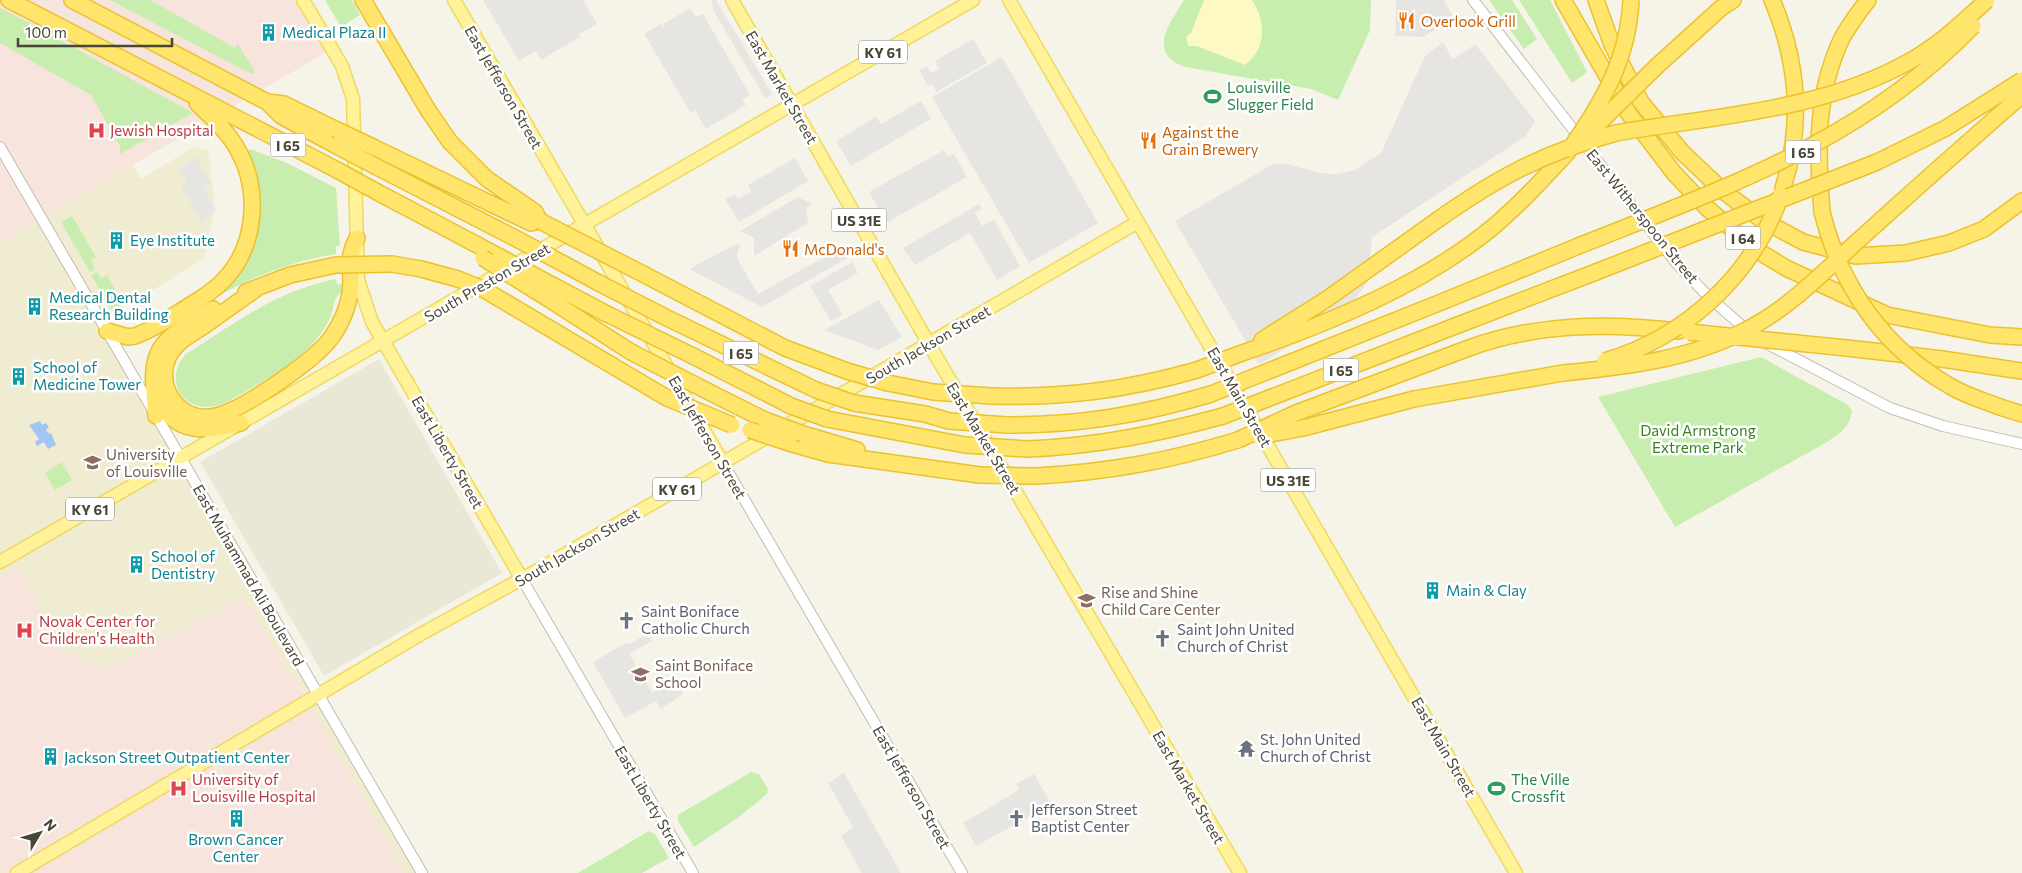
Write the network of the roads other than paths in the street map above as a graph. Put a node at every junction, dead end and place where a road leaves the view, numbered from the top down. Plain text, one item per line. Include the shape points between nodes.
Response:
1 (9, 0) edge
2 (72, 0) edge
3 (303, 0) edge
4 (363, 0) edge
5 (454, 0) edge
6 (732, 0) edge
7 (973, 0) edge
8 (1009, 0) edge
9 (1473, 0) edge
10 (1562, 0) edge
11 (1596, 0) edge
12 (1631, 0) edge
13 (1724, 0) edge
14 (1733, 0) edge
15 (1772, 0) edge
16 (1868, 0) edge
17 (1987, 0) edge
18 (1995, 0) edge
19 (1662, 60) junction
20 (2022, 80) edge
21 (2022, 95) edge
22 (268, 102) junction
23 (793, 104) junction
24 (206, 106) junction
25 (0, 147) edge
26 (1568, 152) junction
27 (2022, 201) edge
28 (540, 221) junction
29 (1138, 222) junction
30 (585, 225) junction
31 (444, 228) junction
32 (357, 238) junction
33 (256, 289) junction
34 (551, 292) junction
35 (107, 331) junction
36 (2022, 338) edge
37 (384, 341) junction
38 (929, 344) junction
39 (1242, 352) junction
40 (1942, 358) junction
41 (2022, 362) edge
42 (2022, 371) edge
43 (1562, 373) junction
44 (153, 385) junction
45 (2022, 412) edge
46 (156, 416) junction
47 (241, 423) junction
48 (1238, 440) junction
49 (2022, 444) edge
50 (181, 457) junction
51 (723, 463) junction
52 (904, 463) junction
53 (0, 562) edge
54 (522, 579) junction
55 (319, 695) junction
56 (17, 873) edge
57 (422, 873) edge
58 (693, 873) edge
59 (962, 873) edge
60 (1240, 873) edge
61 (1516, 873) edge

1 - 24 highway
2 - 22 highway, I 65
3 - 32 main road, East Liberty Street via 342,66 353,99
4 - 28 highway via 450,142 487,179 535,212
5 - 30 main road, East Jefferson Street
6 - 23 main road, East Market Street / US 31E
7 - 23 main road, South Preston Street / KY 61
8 - 29 main road, East Main Street / US 31E
9 - 49 street, East Witherspoon Street via 1677,264 1753,336 1890,408 1943,426
10 - 36 highway, I 64 via 1629,114 1674,173 1707,208 1758,251 1786,268 1887,315
11 - 27 highway via 1612,45 1641,102 1682,152 1762,220 1803,242 1856,256 1906,253 1949,243 1984,229
12 - 26 highway, bridge via 1626,40 1616,70 1599,106
13 - 19 highway
14 - 19 highway
15 - 43 highway, bridge via 1789,48 1795,104 1790,165 1776,210 1756,247 1734,278 1678,328 1643,347
16 - 45 highway, bridge via 1843,38 1828,74 1821,110 1817,155 1822,212 1832,246 1847,281 1891,341 1943,382 1968,395
17 - 39 highway, bridge via 1924,52 1858,86 1802,102 1616,133 1522,166 1479,190 1327,299
18 - 22 highway, I 65, bridge via 1960,38 1902,89 1838,132 1764,171 1212,394 1125,416 1052,425 949,421 854,402 816,390 666,317 376,167 281,116
19 - 26 highway, bridge
20 - 34 highway, I 65, bridge via 1954,123 1877,162 1223,416 1132,439 1028,449 965,445 827,419 791,406 605,314
21 - 43 highway, bridge via 1809,286 1769,317 1743,332 1687,353
22 - 28 highway, bridge via 284,104 531,223
23 - 30 main road, South Preston Street / KY 61
23 - 38 main road, East Market Street / US 31E
24 - 31 highway, I 65, bridge via 240,120
24 - 35 highway via 241,156 249,178 252,220 247,241 232,270 204,296 141,334 128,337
25 - 35 street, East Muhammad Ali Boulevard
26 - 39 highway via 1536,188 1467,247 1393,290 1313,326
28 - 39 highway, bridge via 785,348 847,371 933,392 1039,397 1095,393 1197,370
29 - 38 main road, South Jackson Street / KY 61
29 - 61 main road, East Main Street / US 31E
30 - 37 main road, South Preston Street / KY 61
30 - 51 main road, East Jefferson Street
31 - 34 highway, I 65, bridge via 500,257
31 - 34 highway, bridge via 483,258
32 - 33 highway via 349,254 350,292 344,312 331,338 315,356 295,372 216,416 198,417 182,411 170,398 164,379 166,361 177,345
32 - 37 main road, East Liberty Street via 358,280 372,322
33 - 44 highway via 241,293 171,335 155,359
33 - 52 highway, bridge via 290,275 336,264 392,264 421,269 458,279 495,296 667,398 732,425 828,454
34 - 52 highway, bridge via 631,352 765,420
35 - 46 street, East Muhammad Ali Boulevard
37 - 47 main road, South Preston Street / KY 61
37 - 54 main road, East Liberty Street
38 - 51 main road, South Jackson Street / KY 61
38 - 60 main road, East Market Street / US 31E
40 - 41 highway
40 - 42 highway
40 - 48 highway, bridge via 1689,332 1605,325 1568,326 1512,335 1469,348 1296,413
43 - 48 highway, bridge via 1414,399 1303,428
44 - 46 highway
44 - 47 highway via 161,406 182,424 194,429 212,430
46 - 50 street, East Muhammad Ali Boulevard
47 - 50 main road, South Preston Street / KY 61
48 - 52 highway, bridge via 1190,455 1090,473 980,475
50 - 53 main road, South Preston Street / KY 61
50 - 55 street, East Muhammad Ali Boulevard
51 - 54 main road, South Jackson Street / KY 61
51 - 59 street, East Jefferson Street
54 - 55 main road, South Jackson Street / KY 61
54 - 58 street, East Liberty Street
55 - 56 main road, South Jackson Street / KY 61
55 - 57 street, East Muhammad Ali Boulevard

